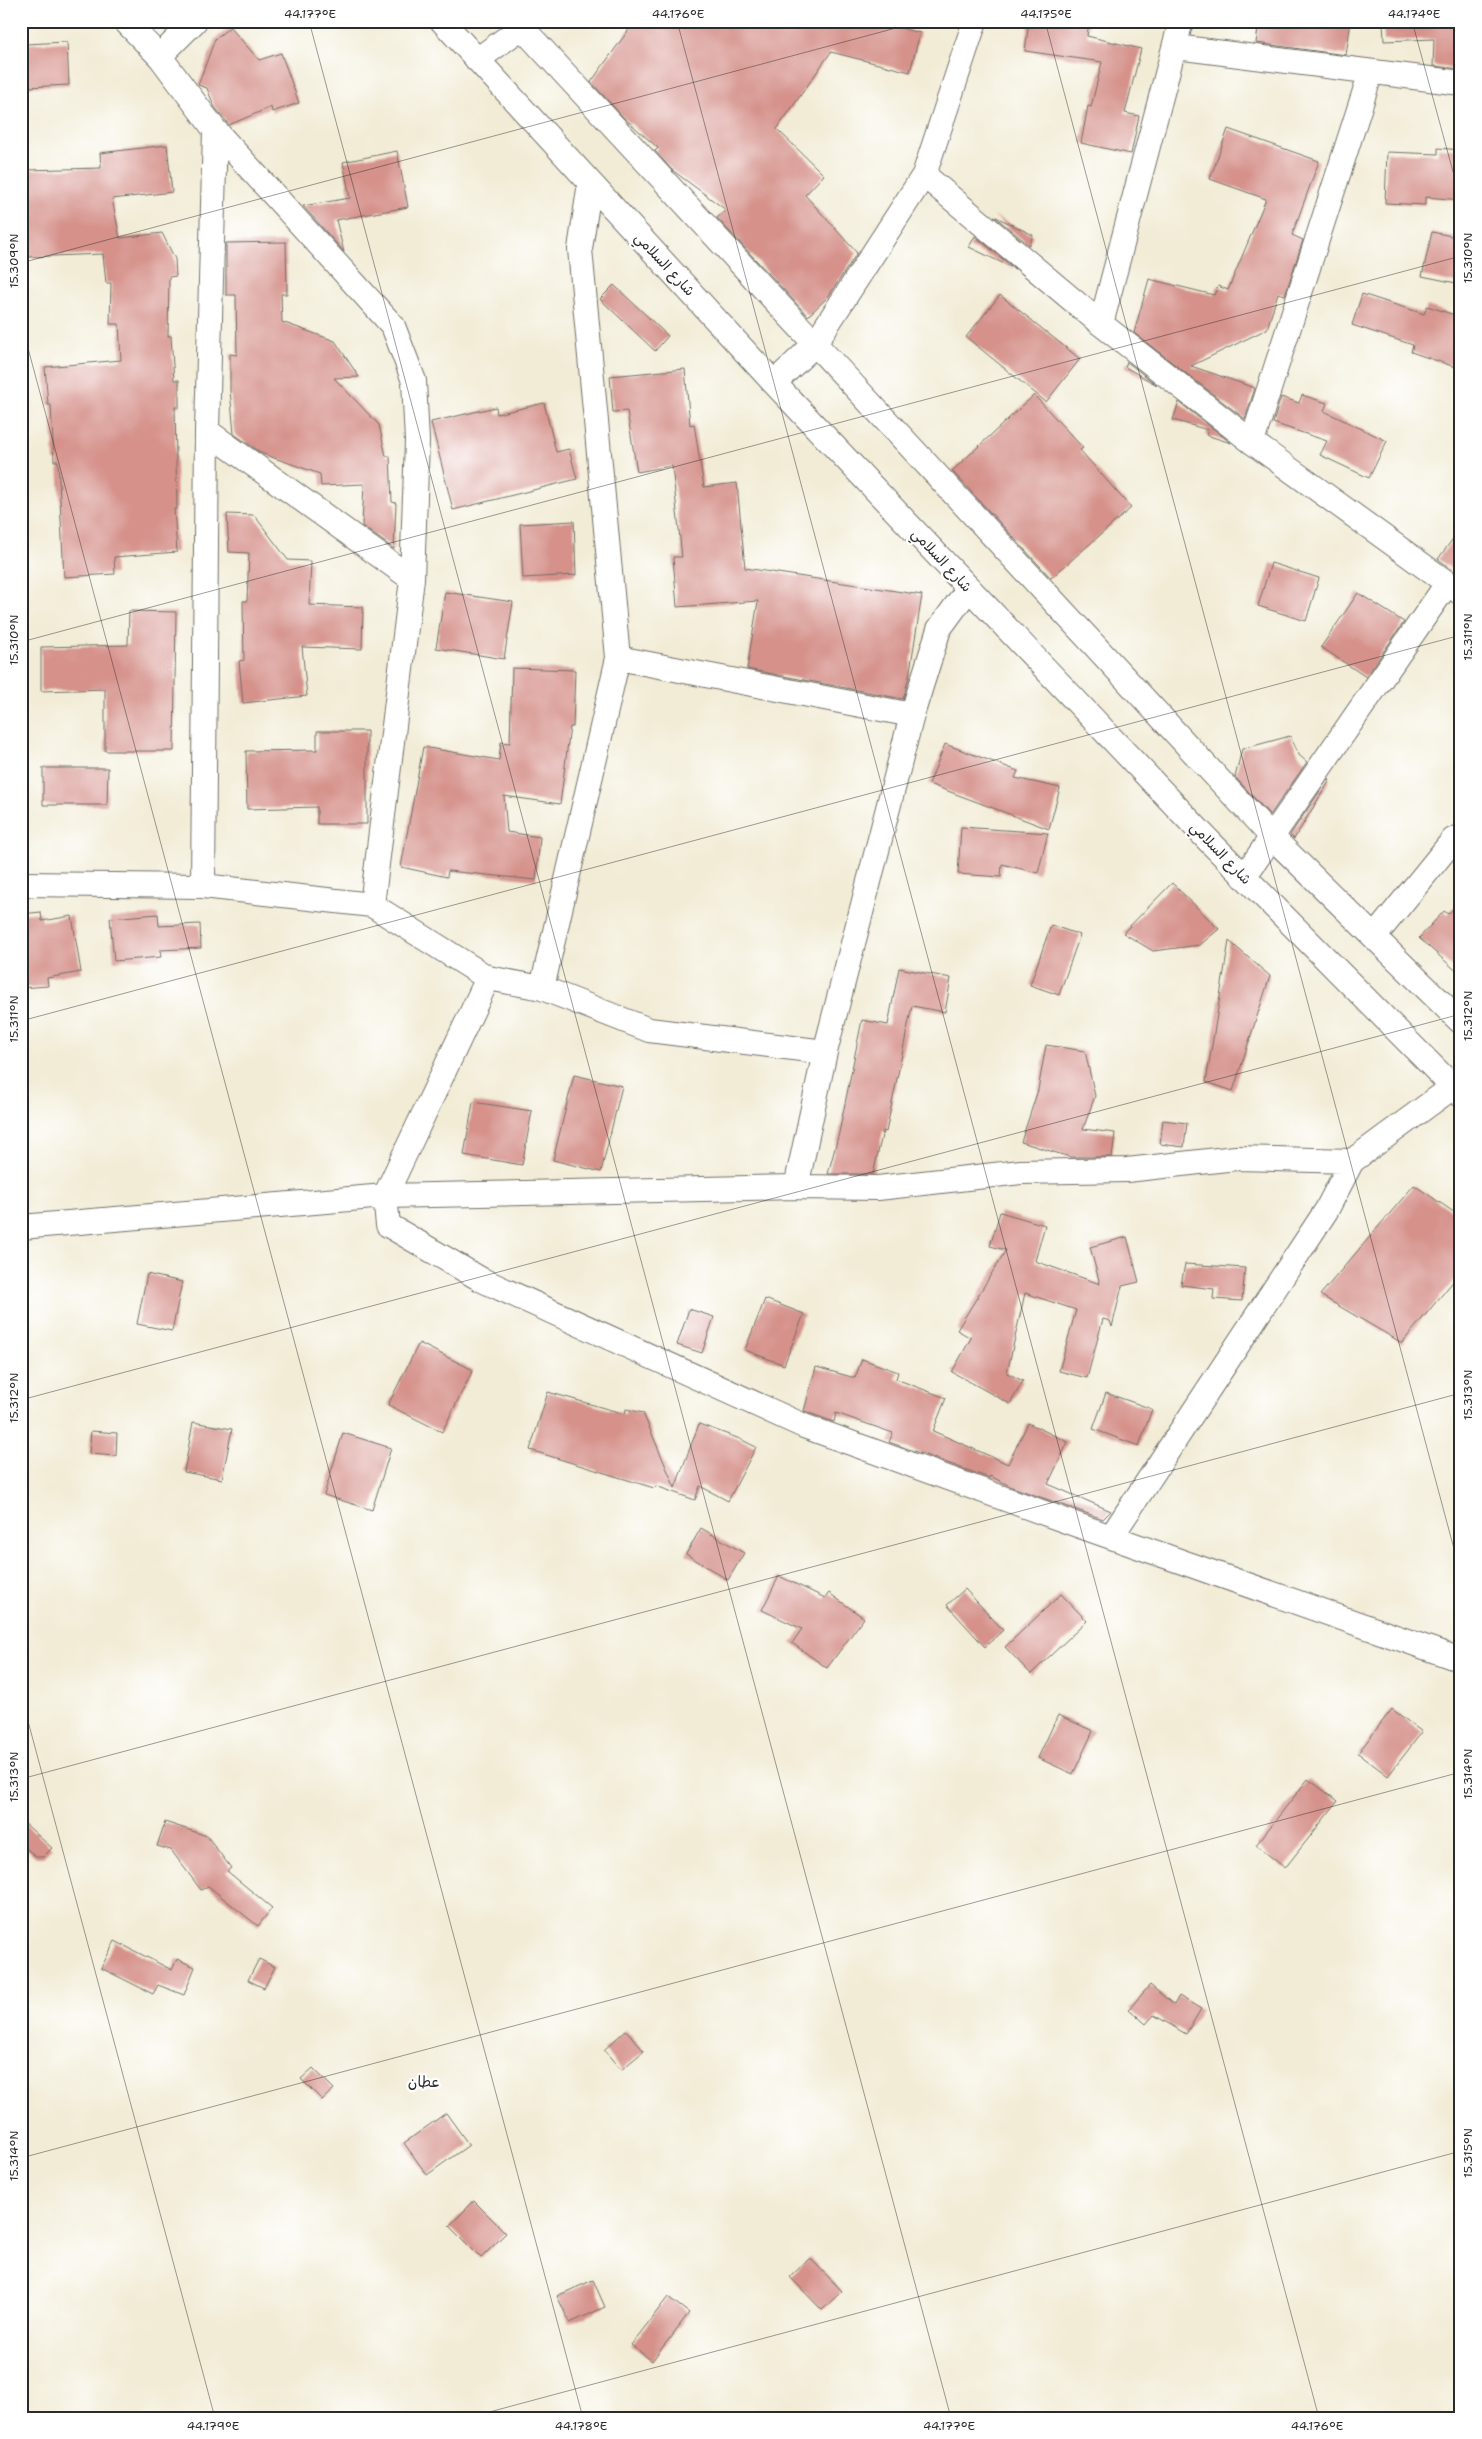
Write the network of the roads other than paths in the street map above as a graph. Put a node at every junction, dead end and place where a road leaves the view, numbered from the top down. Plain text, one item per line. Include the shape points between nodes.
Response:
1 (125, 21) edge
2 (194, 21) edge
3 (442, 21) edge
4 (975, 21) edge
5 (1182, 21) edge
6 (520, 23) edge
7 (1176, 47) junction
8 (160, 56) junction
9 (477, 60) junction
10 (1371, 72) junction
11 (1461, 83) edge
12 (215, 130) junction
13 (924, 176) junction
14 (590, 183) junction
15 (1101, 324) junction
16 (814, 345) junction
17 (774, 383) junction
18 (207, 431) junction
19 (1252, 442) junction
20 (412, 579) junction
21 (969, 588) junction
22 (1454, 589) edge
23 (618, 658) junction
24 (912, 715) junction
25 (1461, 836) edge
26 (1273, 838) junction
27 (1244, 877) junction
28 (21, 884) edge
29 (203, 886) junction
30 (372, 905) junction
31 (1375, 936) junction
32 (488, 978) junction
33 (542, 988) junction
34 (1461, 1022) edge
35 (825, 1052) junction
36 (1458, 1088) edge
37 (1352, 1161) junction
38 (796, 1187) junction
39 (386, 1196) junction
40 (21, 1227) edge
41 (1111, 1537) junction
42 (1461, 1660) edge

1 - 8 street
2 - 8 street
3 - 9 street, شارع السلامي
4 - 13 street
5 - 7 street
6 - 9 street
6 - 16 street
7 - 10 street
7 - 15 street
8 - 12 street
9 - 14 street, شارع السلامي
10 - 11 street
10 - 19 street
12 - 18 street
12 - 20 street via 393,326 414,381 417,441
13 - 15 street
13 - 16 street
14 - 17 street, شارع السلامي
14 - 23 street via 580,249
15 - 19 street
16 - 17 street
16 - 26 street
17 - 21 street, شارع السلامي
18 - 20 street
18 - 29 street
19 - 22 street
20 - 30 street
21 - 24 street via 939,629
21 - 27 street, شارع السلامي
22 - 26 street
23 - 24 street
23 - 33 street
24 - 35 street
25 - 31 street via 1453,840
26 - 27 street
26 - 31 street
27 - 36 street, شارع السلامي
28 - 29 street
29 - 30 street
30 - 32 street
31 - 34 street
32 - 33 street
32 - 39 street
33 - 35 street via 649,1030
35 - 38 street
36 - 37 street
37 - 38 street via 1236,1158 1127,1170 1021,1172 878,1188
37 - 41 street via 1326,1211
38 - 39 street
39 - 40 street
39 - 41 street via 388,1225 482,1280 804,1426
41 - 42 street

